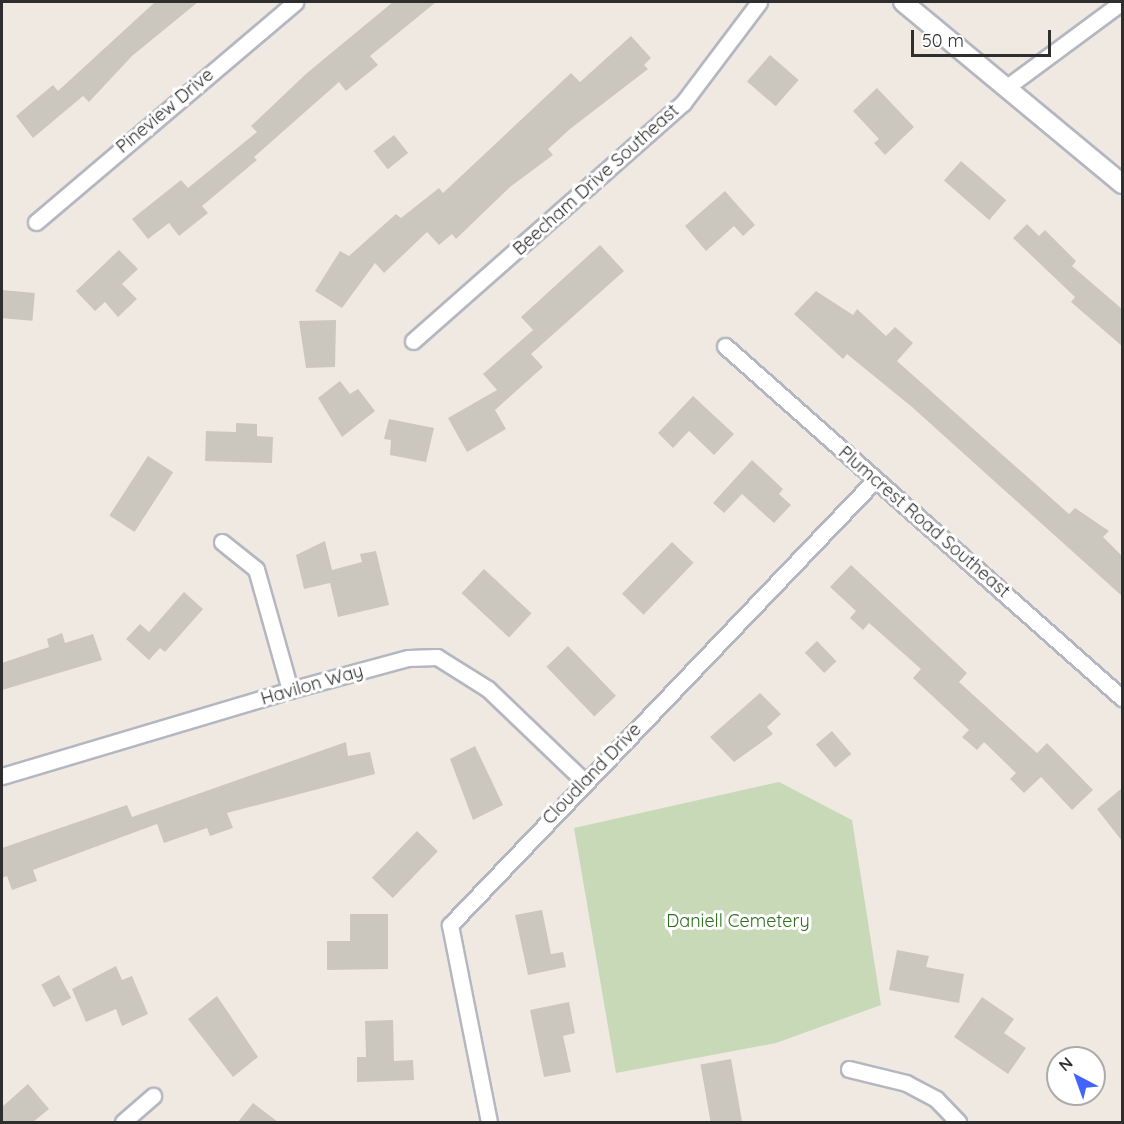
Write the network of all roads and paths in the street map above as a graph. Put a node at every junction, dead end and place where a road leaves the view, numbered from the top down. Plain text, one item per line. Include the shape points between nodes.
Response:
1 (295, 2) edge
2 (759, 2) edge
3 (903, 2) edge
4 (1122, 2) edge
5 (1007, 87) junction
6 (1122, 184) edge
7 (36, 222) dead end
8 (413, 341) dead end
9 (725, 346) dead end
10 (875, 480) junction
11 (222, 542) dead end
12 (290, 690) junction
13 (1122, 698) edge
14 (2, 776) edge
15 (585, 782) junction
16 (849, 1069) dead end
17 (153, 1096) dead end
18 (123, 1122) edge
19 (489, 1122) edge
20 (958, 1122) edge

1 - 7 street, Pineview Drive
2 - 8 street, Beecham Drive Southeast via 683,103
3 - 5 street
4 - 5 street
5 - 6 street
9 - 10 street, Plumcrest Road Southeast
10 - 13 street, Plumcrest Road Southeast
10 - 15 street, Cloudland Drive
11 - 12 street via 256,569
12 - 14 street, Havilon Way
12 - 15 street, Havilon Way via 408,658 437,657 488,690
15 - 19 street, Cloudland Drive via 450,925
16 - 20 street via 906,1083 936,1099
17 - 18 street

